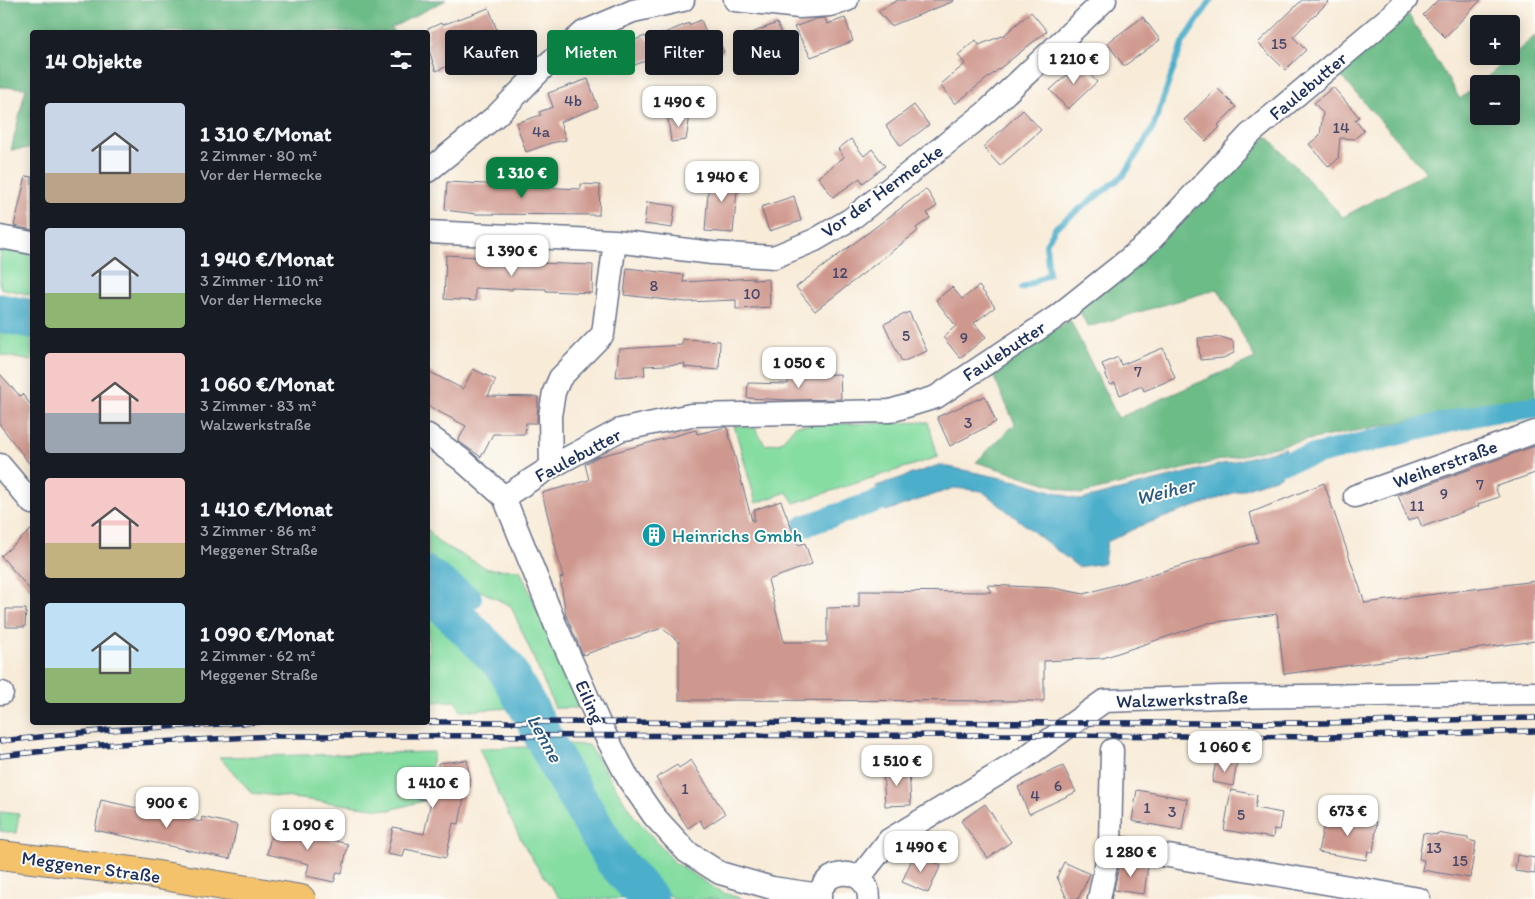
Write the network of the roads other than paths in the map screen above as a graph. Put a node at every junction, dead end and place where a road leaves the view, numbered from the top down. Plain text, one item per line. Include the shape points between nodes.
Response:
1 (683, 0) edge
2 (735, 0) edge
3 (847, 0) edge
4 (1105, 0) edge
5 (1406, 0) edge
6 (804, 3) edge
7 (430, 169) edge
8 (430, 232) edge
9 (0, 236) edge
10 (615, 241) junction
11 (30, 243) edge
12 (1535, 432) edge
13 (430, 436) edge
14 (0, 465) edge
15 (551, 467) junction
16 (1355, 496) dead end
17 (504, 497) junction
18 (30, 501) edge
19 (1535, 693) edge
20 (1112, 750) dead end
21 (1110, 846) junction
22 (0, 855) edge
23 (859, 878) junction
24 (820, 897) edge
25 (301, 899) edge
26 (869, 899) edge
27 (1098, 899) edge
28 (1419, 899) edge

1 - 7 street via 632,11 584,32 497,115
2 - 6 street
3 - 6 street via 830,5
4 - 10 street, Vor der Hermecke via 985,113 851,219 814,240 774,257
5 - 15 street, Faulebutter via 1249,135 1149,242 1056,317 936,397 890,411 691,415 620,430
8 - 10 street, Vor der Hermecke
9 - 11 street
10 - 15 street via 603,334 560,378 554,392 550,416
12 - 16 street, Weiherstraße
13 - 17 street, Eiling
14 - 18 street
15 - 17 street, Faulebutter
17 - 24 street, Eiling via 599,723 629,780 654,816 687,852 720,873
19 - 23 street, Walzwerkstraße via 1104,701 1023,759 889,840
20 - 21 street
21 - 27 street
21 - 28 street
22 - 25 main road, Meggener Straße via 140,872
23 - 24 street via 838,874 826,882
23 - 26 street via 867,888

